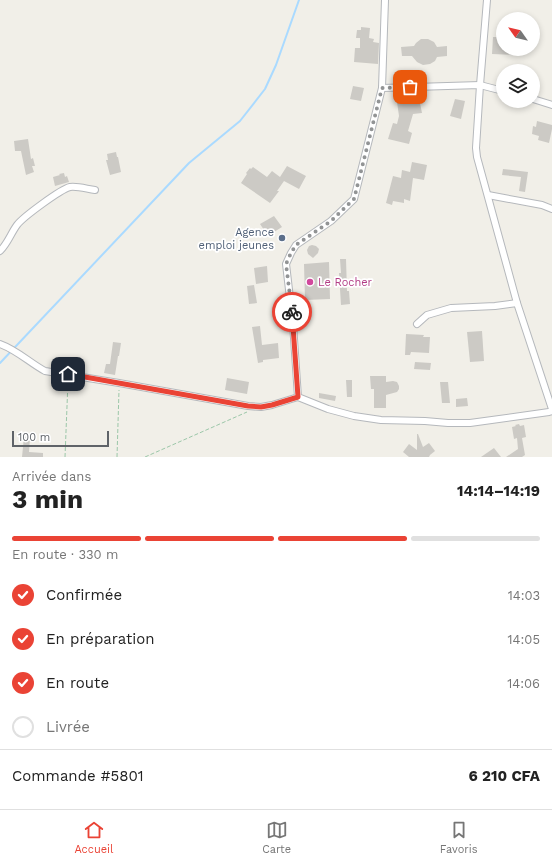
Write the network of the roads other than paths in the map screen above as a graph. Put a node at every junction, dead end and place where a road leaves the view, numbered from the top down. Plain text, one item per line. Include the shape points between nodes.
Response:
1 (385, 0) edge
2 (487, 0) edge
3 (480, 85) junction
4 (382, 88) junction
5 (496, 89) edge
6 (540, 101) edge
7 (552, 105) edge
8 (95, 190) dead end
9 (488, 195) junction
10 (552, 209) edge
11 (0, 251) edge
12 (517, 303) junction
13 (417, 324) dead end
14 (0, 344) edge
15 (298, 397) junction
16 (551, 412) edge

1 - 4 street
2 - 3 street
3 - 4 street
3 - 5 street
3 - 9 street via 476,148
4 - 15 street via 354,199 331,221 296,245 286,264
6 - 7 street
8 - 11 street via 71,187 37,207 17,224
9 - 10 street
9 - 12 street
12 - 13 street via 451,308 427,315
12 - 16 street
14 - 15 street via 46,371 248,406 261,407
15 - 16 street via 328,409 381,420 470,423

